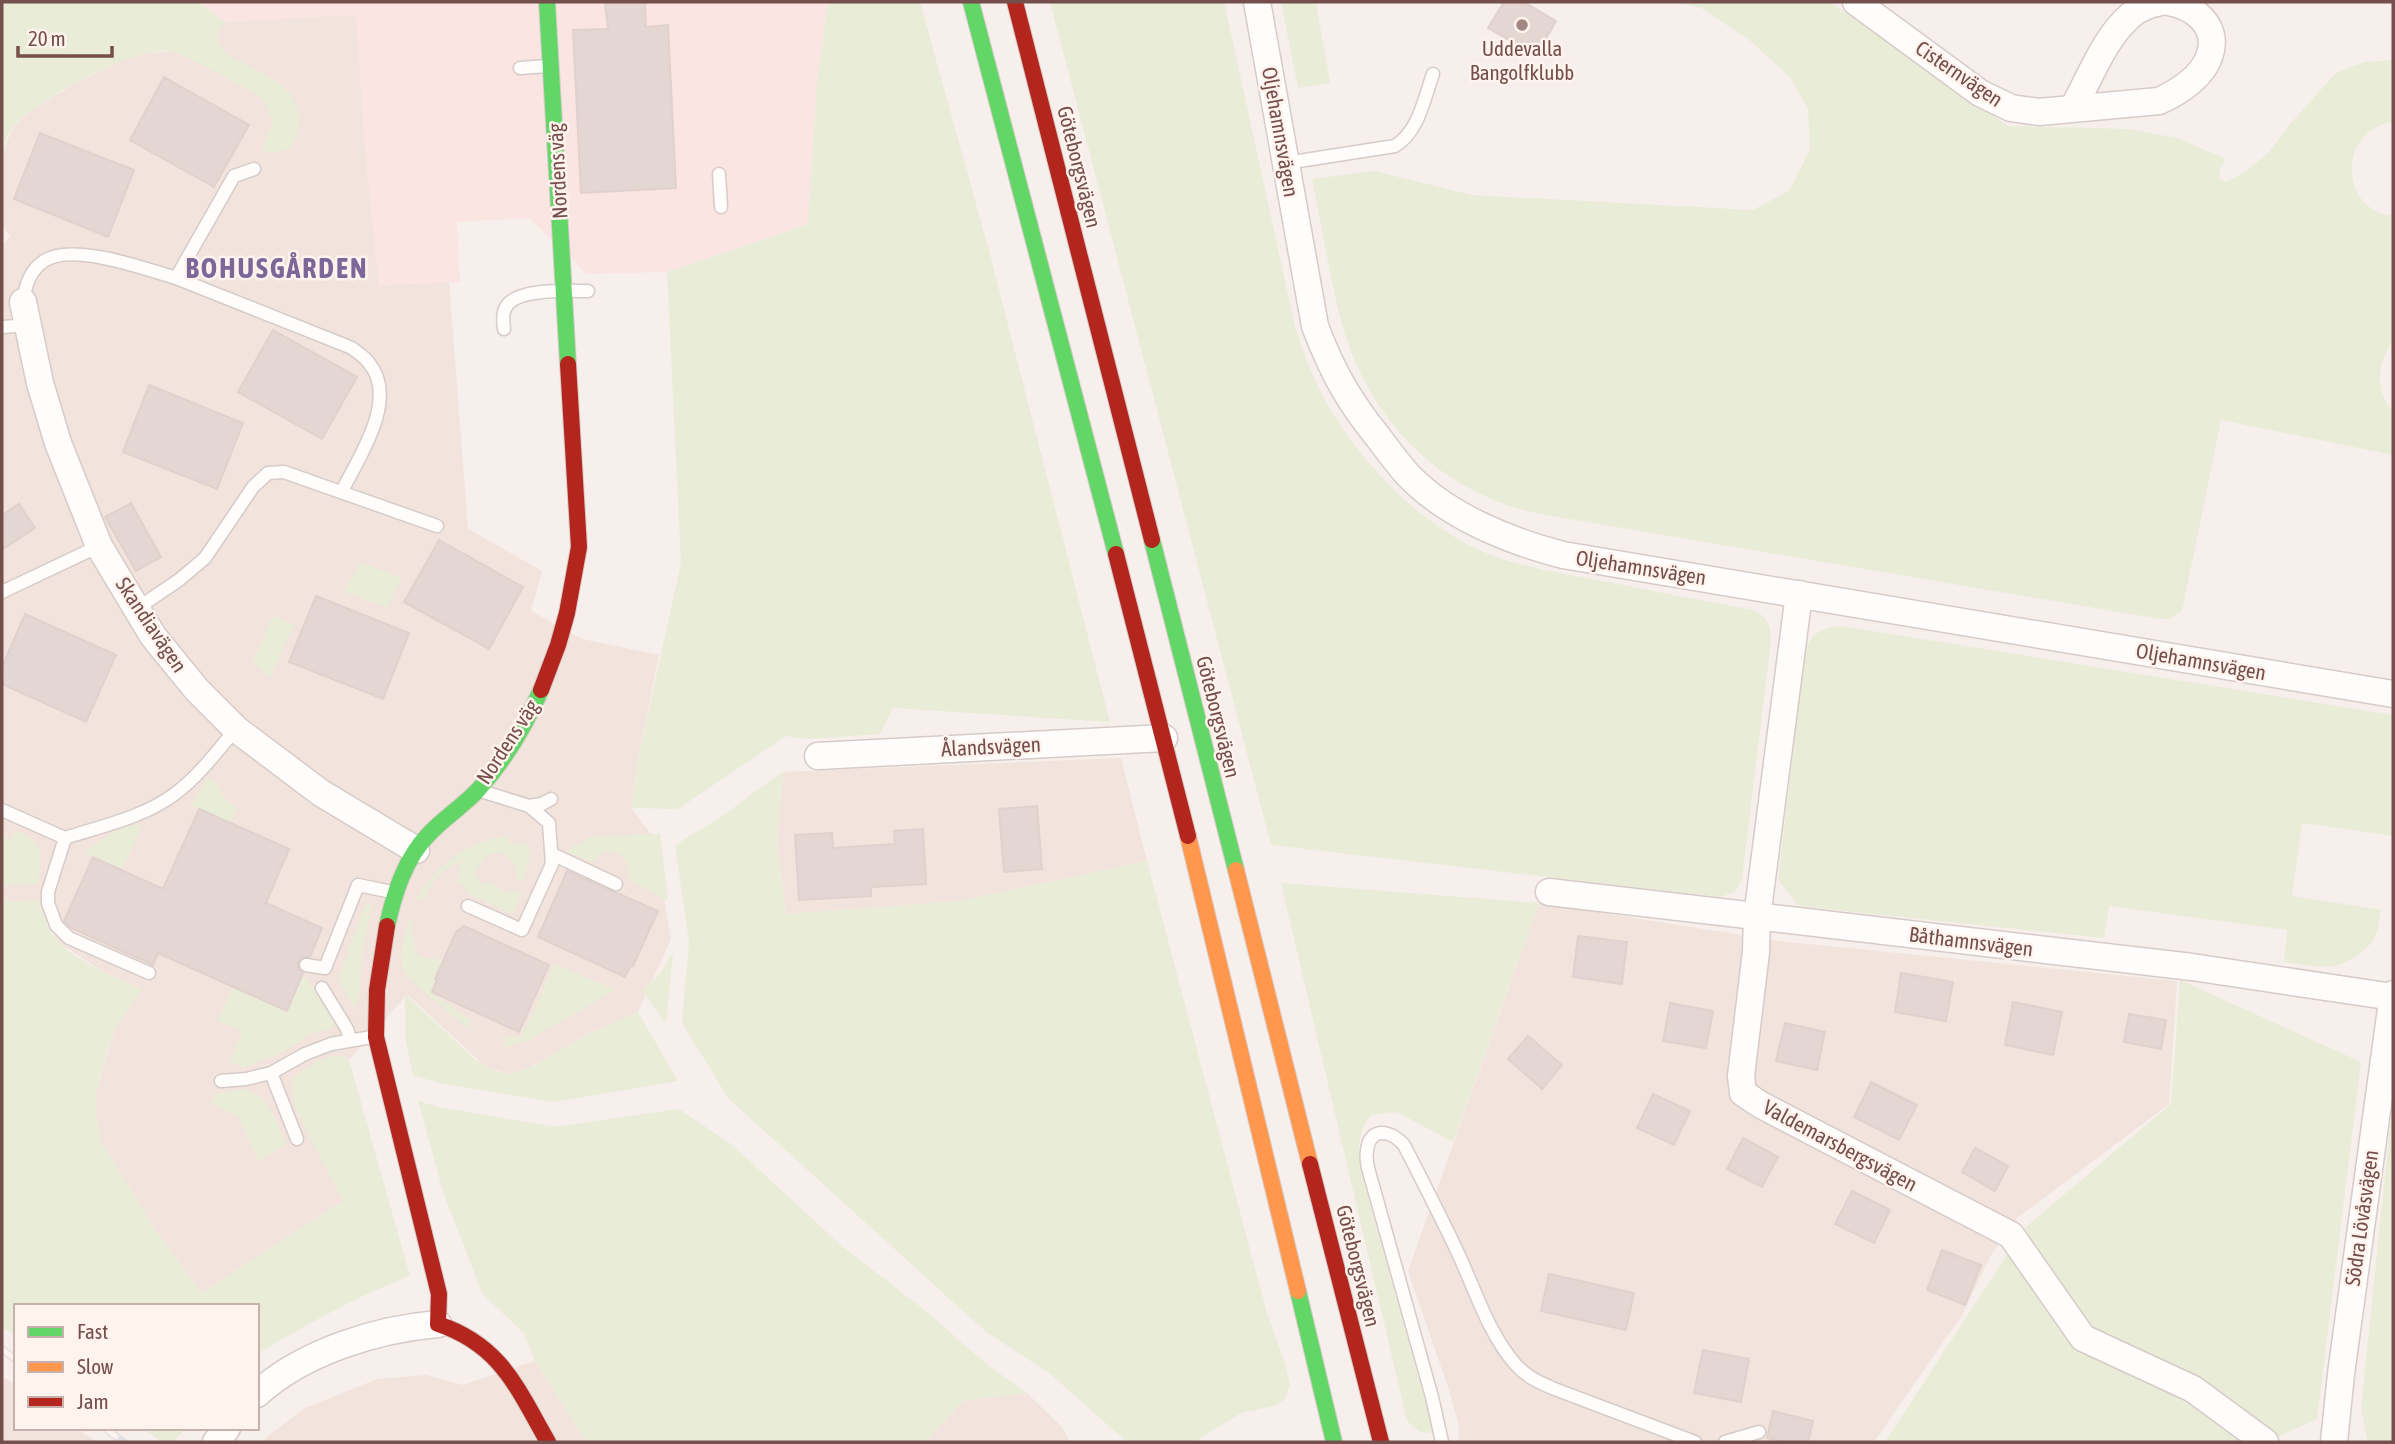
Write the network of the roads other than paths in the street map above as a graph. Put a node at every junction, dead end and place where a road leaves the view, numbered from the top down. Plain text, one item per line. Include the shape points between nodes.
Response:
1 (547, 2) edge
2 (971, 2) edge
3 (1015, 2) edge
4 (1257, 2) edge
5 (1856, 2) edge
6 (2161, 2) edge
7 (2168, 2) edge
8 (551, 65) junction
9 (520, 68) dead end
10 (1433, 74) dead end
11 (2073, 108) junction
12 (1286, 163) junction
13 (254, 169) dead end
14 (719, 174) dead end
15 (721, 207) dead end
16 (176, 278) junction
17 (565, 291) junction
18 (588, 291) dead end
19 (18, 318) joint
20 (503, 329) dead end
21 (342, 491) junction
22 (437, 526) dead end
23 (99, 546) junction
24 (2, 592) edge
25 (1799, 594) junction
26 (136, 609) junction
27 (2393, 694) edge
28 (236, 729) junction
29 (1164, 738) junction
30 (818, 756) dead end
31 (478, 790) junction
32 (551, 799) dead end
33 (529, 806) junction
34 (2, 810) edge
35 (65, 838) junction
36 (415, 850) junction
37 (552, 854) junction
38 (616, 884) dead end
39 (1549, 892) dead end
40 (396, 893) junction
41 (468, 906) dead end
42 (1757, 917) junction
43 (306, 965) dead end
44 (149, 974) dead end
45 (322, 988) dead end
46 (2393, 995) edge
47 (376, 1037) junction
48 (350, 1039) junction
49 (271, 1073) junction
50 (221, 1081) dead end
51 (297, 1139) dead end
52 (438, 1324) junction
53 (259, 1392) edge
54 (1759, 1432) dead end
55 (1380, 1438) edge
56 (548, 1442) edge
57 (1334, 1442) edge
58 (1342, 1442) edge
59 (1442, 1442) edge
60 (1695, 1442) edge
61 (1725, 1442) edge
62 (2265, 1442) edge
63 (2334, 1442) edge

1 - 8 main road, Nordens väg
2 - 29 main road
3 - 55 main road, Göteborgsvägen
4 - 12 street, Oljehamnsvägen
5 - 11 street, Cisternvägen via 1980,93 2011,108 2039,112
6 - 11 street via 2133,13 2121,26
7 - 11 street, Cisternvägen via 2196,12 2206,22 2211,38 2210,54 2191,80 2159,101
8 - 9 lane
8 - 17 main road, Nordens väg
10 - 12 lane via 1413,127 1395,146
12 - 25 street, Oljehamnsvägen via 1315,326 1329,364 1345,394 1409,476 1433,496 1504,537 1563,555
13 - 16 lane via 234,176
14 - 15 lane
16 - 19 lane via 113,259 61,256 46,260 32,272
16 - 21 lane via 352,348 369,363 378,378 376,424
17 - 18 lane
17 - 20 lane via 516,297 507,304
17 - 31 main road, Nordens väg via 579,547 575,581 551,670 511,744
19 - 23 street, Skandiavägen via 58,443
21 - 22 lane
21 - 26 lane via 284,472 268,473 253,487 205,558
23 - 24 lane
23 - 26 street, Skandiavägen
25 - 27 street, Oljehamnsvägen
25 - 42 street, Valdemarsbergsvägen
26 - 28 street, Skandiavägen via 197,690
28 - 35 lane via 207,769 176,793 141,813
28 - 36 street, Skandiavägen via 321,793
29 - 30 street, Ålandsvägen
29 - 57 main road
31 - 33 lane
31 - 36 main road, Nordens väg
32 - 33 lane
33 - 37 lane via 549,822
34 - 35 lane
35 - 44 lane via 48,892 56,925 69,938
36 - 40 main road, Nordens väg
37 - 38 lane
37 - 41 lane via 552,864 522,930
39 - 42 street, Båthamnsvägen
40 - 43 lane via 358,886 326,968
40 - 47 main road, Nordens väg via 375,998
42 - 46 street, Båthamnsvägen
42 - 62 street, Valdemarsbergsvägen via 1743,1093 2011,1235 2083,1338 2193,1389
45 - 48 lane
46 - 63 street, Södra Lövåsvägen
47 - 48 lane
47 - 52 main road, Nordens väg via 439,1294
48 - 49 lane via 319,1048
49 - 50 lane
49 - 51 lane
52 - 53 street via 405,1327 344,1345 318,1355
52 - 56 main road via 458,1329 497,1359
54 - 61 lane
55 - 58 street
59 - 60 lane via 1368,1168 1367,1148 1373,1137 1383,1132 1395,1135 1404,1145 1485,1314 1517,1366 1552,1388

